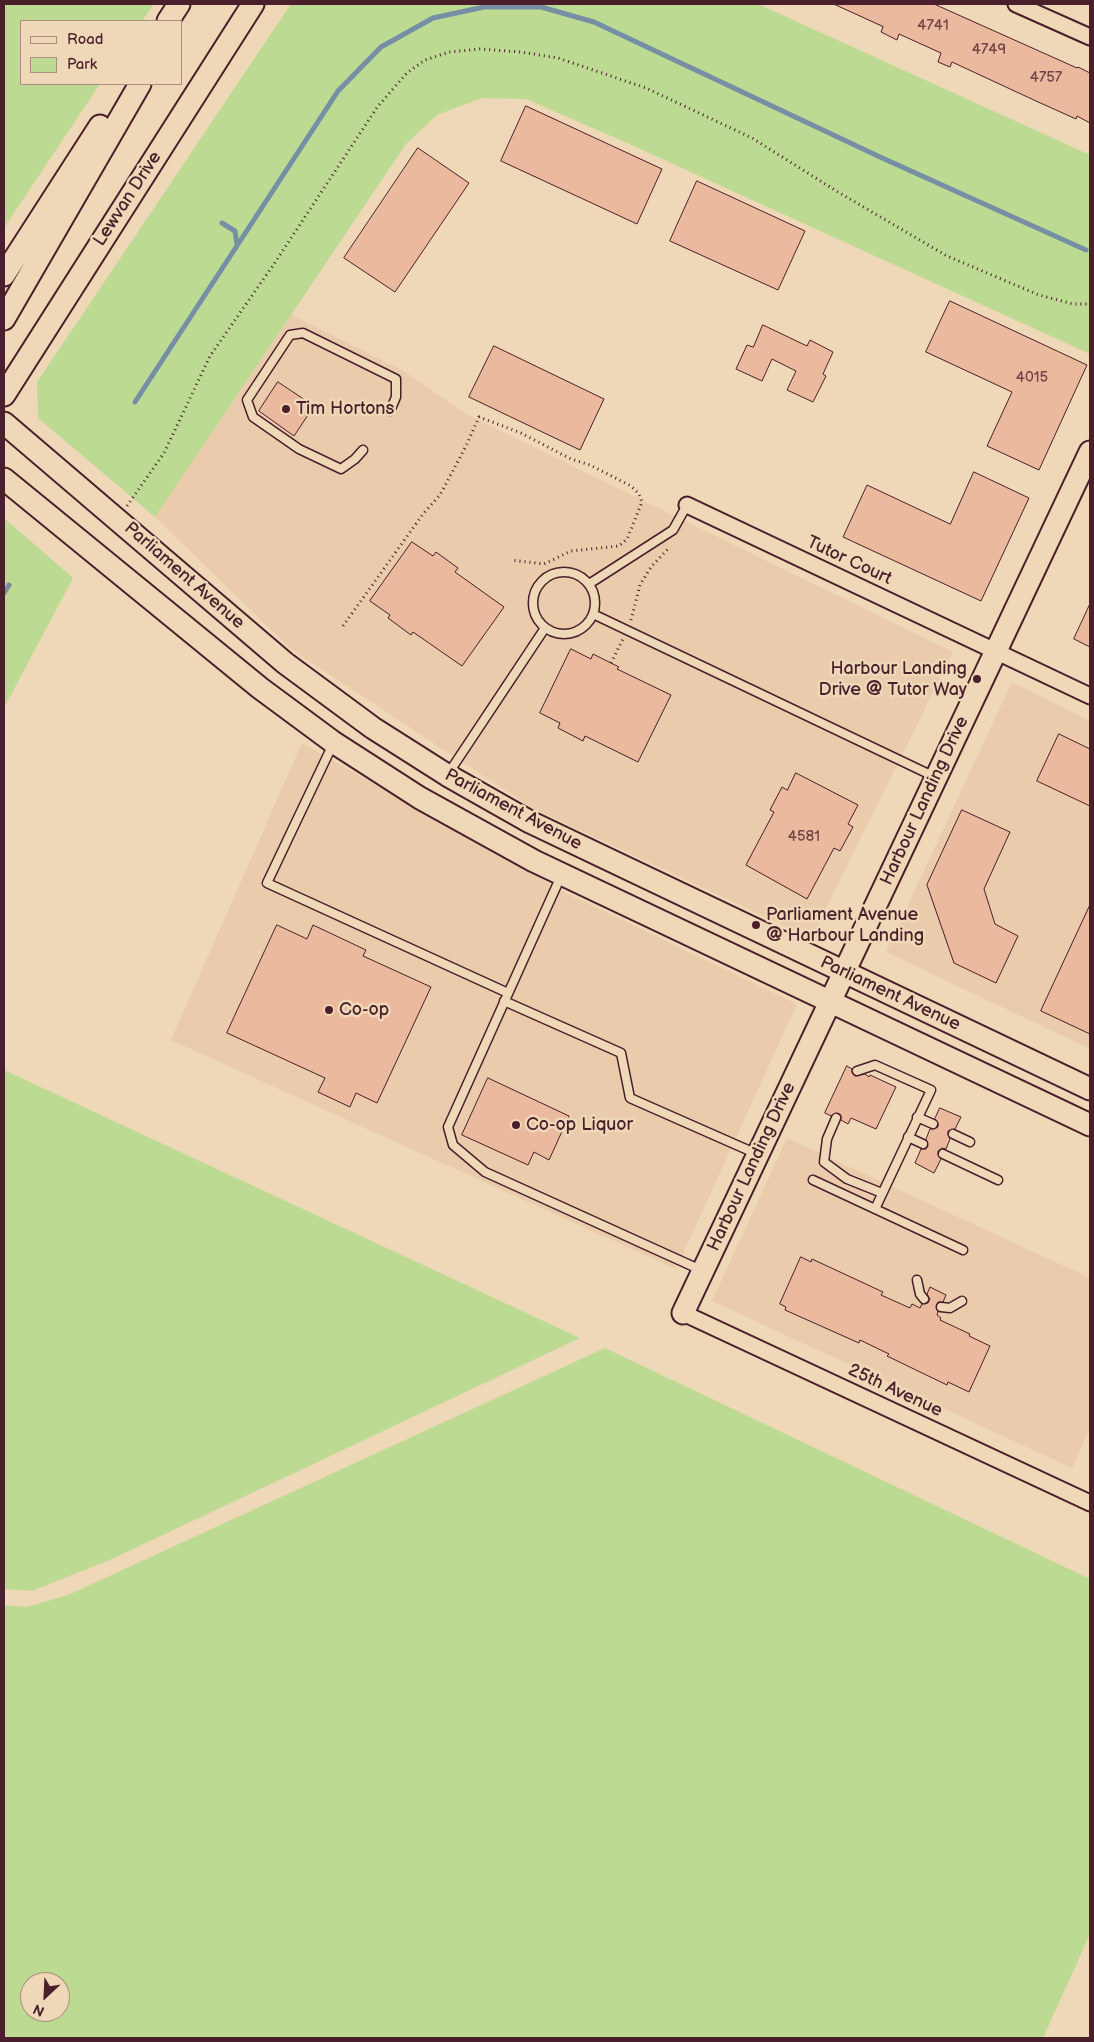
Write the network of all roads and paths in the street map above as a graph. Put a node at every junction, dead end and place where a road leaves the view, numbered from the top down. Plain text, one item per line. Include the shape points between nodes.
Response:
1 (179, 4) edge
2 (185, 4) edge
3 (253, 4) edge
4 (1016, 4) edge
5 (169, 20) edge
6 (176, 20) edge
7 (1090, 37) edge
8 (127, 85) edge
9 (139, 85) edge
10 (4, 275) edge
11 (1090, 304) edge
12 (4, 319) edge
13 (4, 395) edge
14 (390, 411) dead end
15 (4, 423) edge
16 (363, 450) dead end
17 (1090, 452) edge
18 (4, 479) edge
19 (687, 505) joint
20 (117, 520) junction
21 (673, 530) junction
22 (511, 560) dead end
23 (589, 584) junction
24 (594, 614) junction
25 (343, 626) dead end
26 (545, 628) junction
27 (627, 630) junction
28 (996, 652) junction
29 (611, 663) dead end
30 (1090, 696) edge
31 (334, 742) junction
32 (447, 775) junction
33 (936, 778) junction
34 (562, 874) junction
35 (844, 973) junction
36 (506, 997) junction
37 (830, 1002) junction
38 (857, 1071) dead end
39 (1090, 1089) edge
40 (917, 1117) junction
41 (836, 1118) dead end
42 (933, 1124) dead end
43 (1090, 1125) edge
44 (953, 1134) dead end
45 (908, 1137) junction
46 (970, 1142) dead end
47 (923, 1144) dead end
48 (758, 1154) junction
49 (943, 1154) dead end
50 (813, 1180) dead end
51 (998, 1180) dead end
52 (882, 1193) junction
53 (875, 1209) junction
54 (963, 1250) dead end
55 (703, 1271) junction
56 (917, 1280) dead end
57 (924, 1299) dead end
58 (962, 1301) dead end
59 (941, 1307) dead end
60 (683, 1313) joint
61 (1090, 1503) edge

1 - 5 main road
2 - 6 main road
3 - 13 main road, Lewvan Drive
4 - 7 street
8 - 10 main road
9 - 12 main road
11 - 20 path via 1072,304 1039,295 947,256 752,138 646,88 558,58 480,49 449,52 425,60 407,73 378,106 210,356 164,453
14 - 16 lane via 396,397 396,379 303,333 290,335 246,400 253,417 299,449 341,469
15 - 20 main road, Parliament Avenue
17 - 28 main road, Harbour Landing Drive
18 - 31 main road, Parliament Avenue via 260,688
19 - 21 lane
19 - 28 street, Tutor Court
20 - 32 main road, Parliament Avenue via 284,663 373,728
21 - 23 lane
21 - 27 path via 672,545 651,567 640,585
22 - 25 path via 544,564 572,551 619,546 627,539 642,502 631,486 479,416 440,495
23 - 24 lane via 596,601
23 - 26 lane via 580,576 562,572 540,583 532,604 537,620
24 - 26 lane via 584,627 571,634
24 - 27 lane
26 - 32 lane
27 - 29 path
27 - 33 lane
28 - 30 street, Tutor Court
28 - 33 main road, Harbour Landing Drive
31 - 34 main road, Parliament Avenue via 420,798
31 - 36 lane via 267,883
32 - 35 main road, Parliament Avenue via 530,822
33 - 35 main road, Harbour Landing Drive
34 - 36 lane
34 - 37 main road, Parliament Avenue
35 - 37 main road, Harbour Landing Drive
35 - 39 main road, Parliament Avenue
36 - 48 lane via 621,1054 630,1098
36 - 55 lane via 448,1127 453,1145 485,1172
37 - 43 main road, Parliament Avenue
37 - 48 main road, Harbour Landing Drive
38 - 40 lane via 875,1065 930,1090
40 - 42 lane
40 - 45 lane
41 - 52 lane via 827,1139 824,1162 847,1179
44 - 46 lane
45 - 47 lane
45 - 52 lane
48 - 55 main road, Harbour Landing Drive
49 - 51 lane
50 - 53 lane
52 - 53 lane
53 - 54 lane
55 - 60 main road, Harbour Landing Drive
56 - 57 lane
58 - 59 lane via 950,1308
60 - 61 street, 25th Avenue

